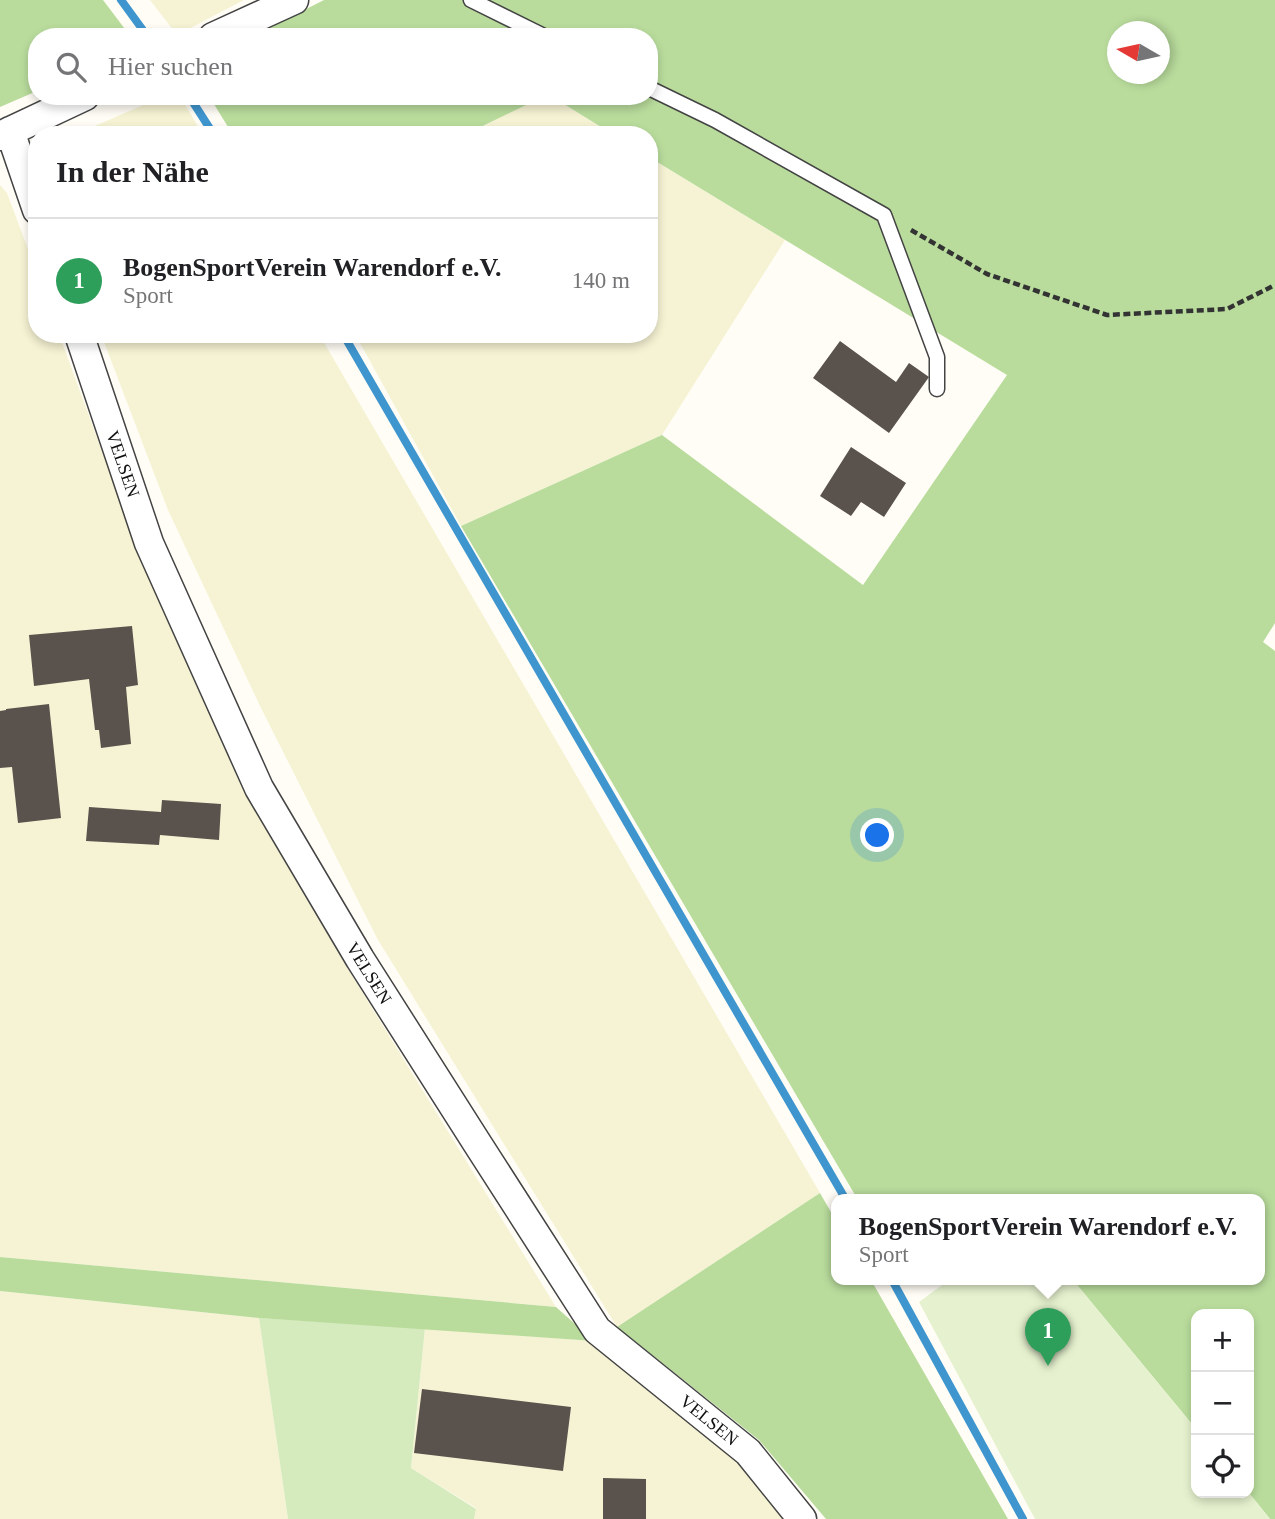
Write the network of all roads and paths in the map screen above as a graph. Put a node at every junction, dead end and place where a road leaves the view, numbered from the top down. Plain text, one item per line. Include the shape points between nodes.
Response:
1 (293, 0) edge
2 (471, 0) edge
3 (232, 28) edge
4 (528, 28) edge
5 (658, 92) edge
6 (66, 105) edge
7 (5, 134) edge
8 (28, 189) edge
9 (884, 215) junction
10 (1275, 285) edge
11 (82, 343) edge
12 (937, 389) dead end
13 (802, 1519) edge

1 - 3 street
2 - 4 lane
5 - 9 lane
6 - 7 street
7 - 8 street
9 - 10 path via 987,274 1107,315 1227,309
9 - 12 lane via 937,357
11 - 13 street, VELSEN via 149,543 259,788 360,959 597,1329 748,1452

